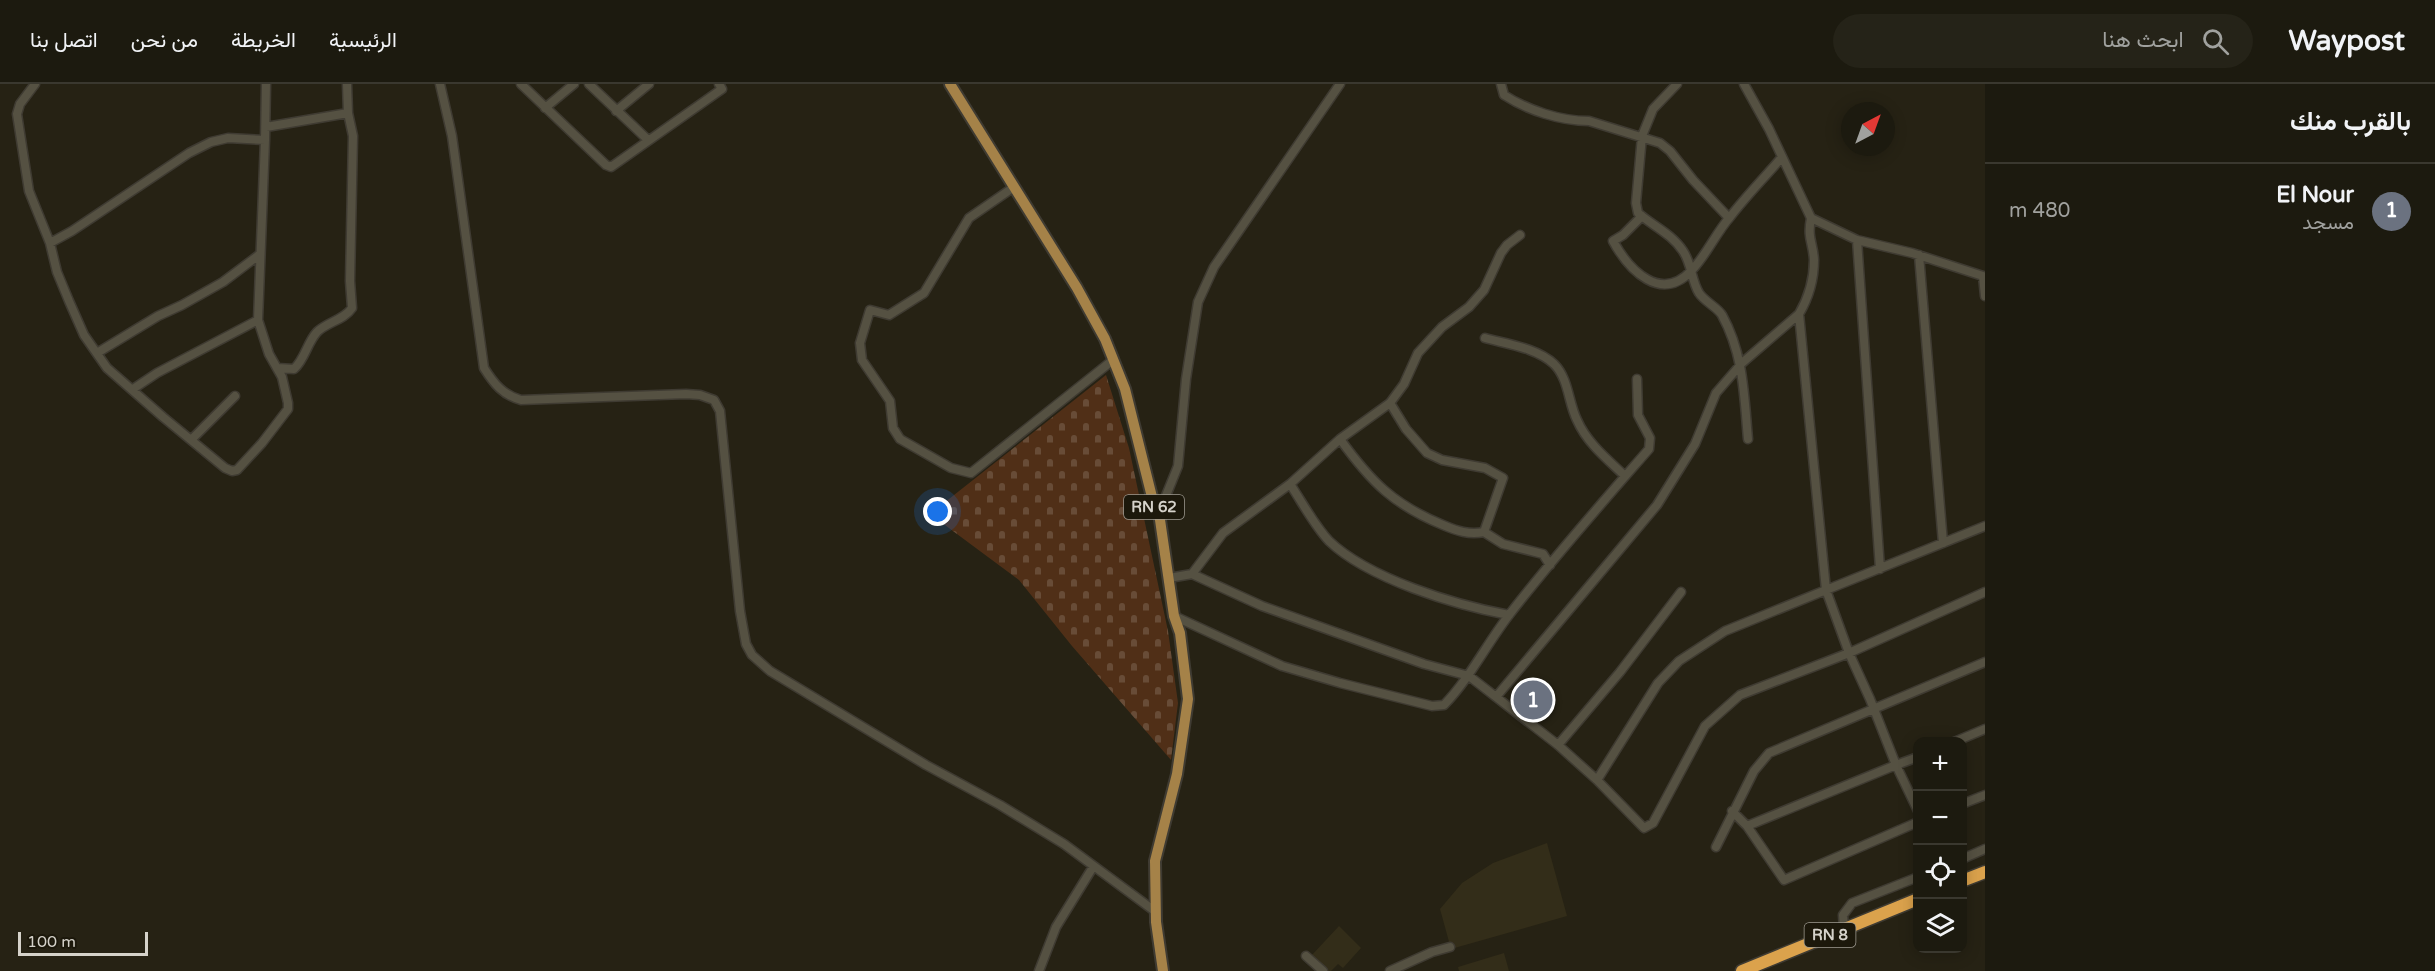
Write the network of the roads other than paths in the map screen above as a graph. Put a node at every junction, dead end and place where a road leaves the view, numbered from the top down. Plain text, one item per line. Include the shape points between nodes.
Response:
1 (35, 84) edge
2 (266, 84) edge
3 (346, 84) edge
4 (440, 84) edge
5 (521, 84) edge
6 (574, 84) edge
7 (589, 84) edge
8 (649, 84) edge
9 (719, 84) edge
10 (950, 84) edge
11 (1340, 84) edge
12 (1501, 84) edge
13 (1677, 84) edge
14 (1744, 84) edge
15 (545, 108) junction
16 (616, 111) junction
17 (348, 114) junction
18 (266, 127) junction
19 (1642, 136) junction
20 (265, 140) junction
21 (648, 140) junction
22 (1782, 157) junction
23 (1014, 187) junction
24 (1642, 216) junction
25 (1729, 218) junction
26 (1811, 218) junction
27 (1520, 235) dead end
28 (1857, 240) junction
29 (50, 243) junction
30 (259, 255) junction
31 (1919, 255) junction
32 (1691, 271) junction
33 (1985, 296) edge
34 (1799, 314) junction
35 (258, 320) junction
36 (1485, 338) dead end
37 (97, 353) junction
38 (1113, 360) junction
39 (1742, 363) junction
40 (277, 368) junction
41 (1637, 379) dead end
42 (133, 389) junction
43 (235, 396) dead end
44 (1390, 403) junction
45 (1340, 439) junction
46 (191, 440) junction
47 (1748, 440) dead end
48 (1625, 476) junction
49 (1290, 484) junction
50 (1159, 513) junction
51 (1985, 526) edge
52 (1484, 532) junction
53 (1943, 543) junction
54 (1550, 565) junction
55 (1880, 569) junction
56 (1192, 574) junction
57 (1169, 578) junction
58 (1826, 590) junction
59 (1681, 592) dead end
60 (1985, 592) edge
61 (1509, 615) junction
62 (1174, 616) junction
63 (1849, 653) junction
64 (1985, 662) edge
65 (1469, 676) junction
66 (1496, 697) junction
67 (1873, 708) junction
68 (1985, 729) edge
69 (1964, 737) edge
70 (1558, 745) junction
71 (1913, 759) edge
72 (1896, 765) junction
73 (1597, 780) junction
74 (1985, 795) edge
75 (1913, 802) edge
76 (1967, 802) edge
77 (1732, 811) junction
78 (1913, 824) edge
79 (1748, 826) junction
80 (1716, 847) dead end
81 (1985, 849) edge
82 (1967, 857) edge
83 (1093, 867) junction
84 (1985, 872) edge
85 (1913, 879) edge
86 (1967, 879) edge
87 (1913, 901) edge
88 (1156, 912) junction
89 (1844, 929) junction
90 (1450, 947) dead end
91 (1306, 956) dead end
92 (1752, 969) edge
93 (1039, 971) edge
94 (1163, 971) edge
95 (1323, 971) edge
96 (1390, 971) edge

1 - 29 street via 16,114 29,191
2 - 18 street
3 - 17 street
4 - 83 street via 452,136 484,368 492,381 503,392 521,400 700,394 714,400 720,411 725,444 740,611 752,655 770,671 1064,844
5 - 15 street
6 - 15 street
7 - 16 street
8 - 16 street
9 - 21 street via 722,89
10 - 23 main road, RN 62
11 - 50 street via 1214,267 1198,302 1178,466
12 - 19 street via 1503,94 1539,111
13 - 19 street via 1653,109
14 - 22 street
15 - 21 street via 611,167
16 - 21 street
17 - 18 street
17 - 40 street via 353,136 352,308 316,333 294,369
18 - 20 street
19 - 24 street via 1636,203
19 - 25 street via 1670,151
20 - 29 street via 228,138 211,142
20 - 30 street
22 - 25 street
22 - 26 street
23 - 38 main road, RN 62 via 1077,288
23 - 38 street via 969,218 924,293 889,315 870,310 860,342 862,360 890,401 895,433 951,468 971,473
24 - 32 street via 1667,233 1683,251
24 - 32 street via 1613,241 1620,254 1648,282 1675,282
25 - 32 street
26 - 28 street
26 - 34 street via 1808,234 1814,259 1810,294
27 - 44 street via 1501,253 1484,290 1418,353
28 - 31 street
28 - 55 street
29 - 37 street via 69,301
30 - 35 street
30 - 37 street via 223,282
31 - 33 street via 1983,276
31 - 53 street
32 - 39 street via 1698,291 1721,313
34 - 39 street
34 - 58 street
35 - 40 street
35 - 42 street
36 - 48 street via 1533,351 1553,363 1561,373 1584,434
37 - 42 street via 107,368
38 - 50 main road, RN 62 via 1125,389
39 - 47 street
39 - 66 street via 1716,393 1695,444 1657,505
40 - 46 street via 285,386 288,409 237,470 225,468
41 - 48 street via 1638,416 1650,438 1649,449
42 - 46 street
43 - 46 street
44 - 45 street
44 - 52 street via 1427,453 1442,460 1485,468 1503,478
45 - 49 street
45 - 52 street via 1368,476 1401,505 1472,535
48 - 54 street
49 - 56 street via 1223,533
49 - 61 street via 1327,538 1346,556 1410,586 1481,610
50 - 57 main road, RN 62
51 - 53 street
52 - 54 street via 1503,544 1543,554
53 - 55 street
54 - 61 street
55 - 58 street
56 - 57 street
56 - 65 street via 1262,606 1424,664
57 - 62 main road, RN 62
58 - 63 street
58 - 73 street via 1725,632 1679,662 1658,683
59 - 70 street
60 - 63 street
61 - 65 street
62 - 65 street via 1282,666 1432,706 1444,705
62 - 88 main road, RN 62 via 1180,633 1188,699 1176,774 1155,861
63 - 67 street
63 - 73 street via 1740,696 1705,726 1653,823 1644,828
64 - 67 street
65 - 66 street
66 - 70 street
67 - 72 street
67 - 77 street via 1769,753
68 - 69 street
70 - 73 street
71 - 72 street
72 - 75 street
72 - 79 street
74 - 76 street
77 - 79 street
77 - 80 street
78 - 79 street via 1784,880
81 - 82 street
83 - 88 street
83 - 93 street via 1056,927
84 - 86 highway
85 - 89 street via 1852,903 1843,915
87 - 89 highway, RN 8
88 - 94 main road, RN 62
89 - 92 highway, RN 8
90 - 96 street
91 - 95 street

